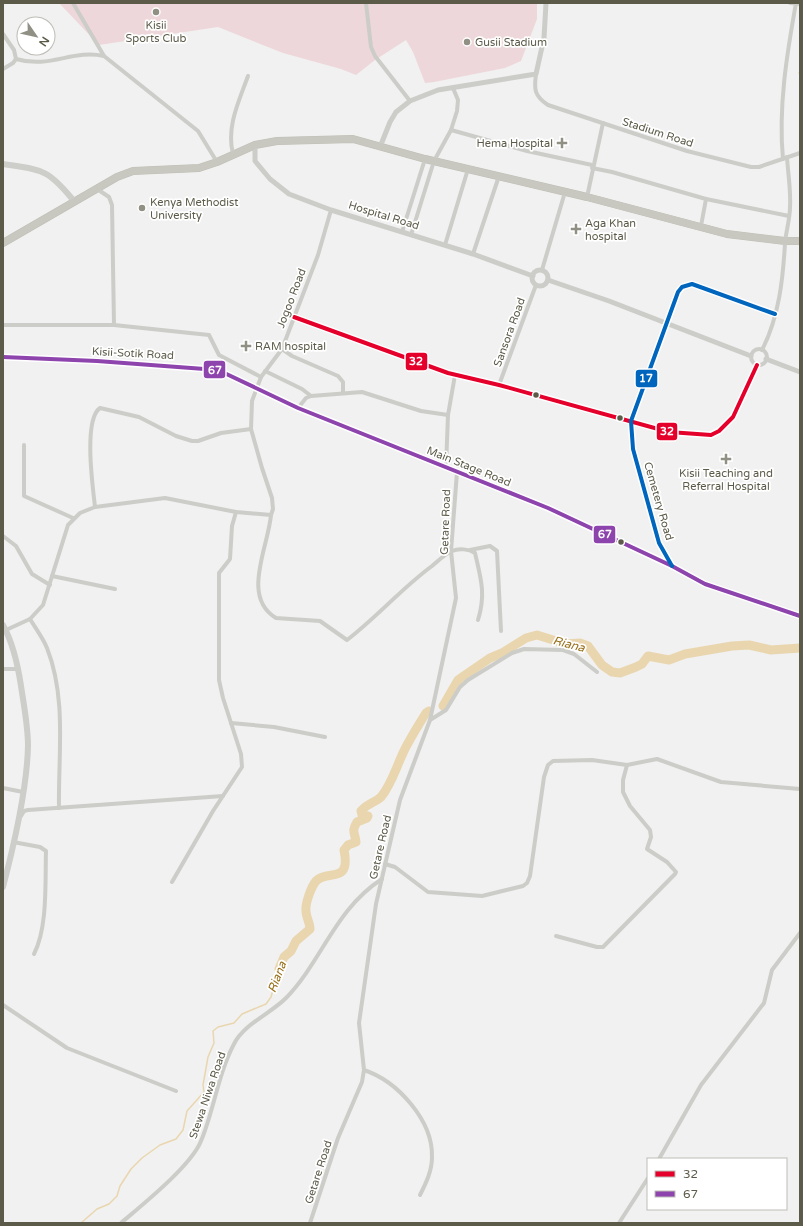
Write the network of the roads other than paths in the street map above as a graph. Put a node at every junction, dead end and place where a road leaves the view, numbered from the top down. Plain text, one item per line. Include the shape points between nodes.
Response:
1 (74, 3) edge
2 (366, 3) edge
3 (546, 3) edge
4 (790, 3) edge
5 (798, 4) edge
6 (3, 34) edge
7 (104, 56) junction
8 (16, 59) junction
9 (3, 69) edge
10 (536, 74) junction
11 (248, 76) dead end
12 (453, 88) junction
13 (410, 101) junction
14 (603, 123) junction
15 (451, 130) junction
16 (255, 145) junction
17 (380, 147) junction
18 (800, 153) edge
19 (233, 154) junction
20 (785, 158) junction
21 (425, 159) junction
22 (434, 161) junction
23 (217, 162) junction
24 (3, 164) edge
25 (592, 166) junction
26 (468, 168) junction
27 (499, 176) junction
28 (97, 189) junction
29 (565, 192) junction
30 (586, 197) junction
31 (706, 200) junction
32 (74, 201) junction
33 (331, 210) junction
34 (789, 216) junction
35 (701, 226) junction
36 (402, 232) junction
37 (411, 235) junction
38 (800, 241) edge
39 (785, 242) junction
40 (3, 244) edge
41 (445, 245) junction
42 (473, 254) junction
43 (542, 270) junction
44 (532, 276) junction
45 (548, 280) junction
46 (536, 285) junction
47 (775, 314) junction
48 (294, 317) junction
49 (666, 322) junction
50 (3, 325) edge
51 (114, 325) junction
52 (282, 349) junction
53 (762, 350) junction
54 (751, 356) junction
55 (3, 357) edge
56 (766, 359) junction
57 (757, 365) junction
58 (265, 371) junction
59 (800, 372) edge
60 (455, 375) junction
61 (261, 378) junction
62 (499, 385) junction
63 (258, 388) junction
64 (343, 393) junction
65 (312, 396) junction
66 (298, 408) junction
67 (448, 415) junction
68 (631, 421) junction
69 (251, 430) junction
70 (24, 444) dead end
71 (446, 467) junction
72 (457, 472) junction
73 (95, 507) junction
74 (236, 512) junction
75 (271, 516) junction
76 (73, 518) junction
77 (3, 536) edge
78 (470, 550) junction
79 (452, 551) junction
80 (672, 566) junction
81 (52, 576) junction
82 (50, 585) junction
83 (114, 589) dead end
84 (800, 616) edge
85 (30, 619) junction
86 (478, 620) dead end
87 (4, 628) edge
88 (501, 631) dead end
89 (3, 669) edge
90 (18, 669) junction
91 (597, 672) dead end
92 (430, 720) junction
93 (231, 723) junction
94 (325, 737) dead end
95 (627, 765) junction
96 (3, 788) edge
97 (800, 789) edge
98 (23, 792) junction
99 (223, 796) junction
100 (59, 808) junction
101 (18, 820) junction
102 (13, 842) junction
103 (385, 864) junction
104 (382, 878) junction
105 (172, 882) dead end
106 (3, 887) edge
107 (800, 933) edge
108 (556, 936) dead end
109 (34, 954) dead end
110 (3, 1005) edge
111 (364, 1070) junction
112 (176, 1091) dead end
113 (660, 1158) edge
114 (647, 1180) edge
115 (420, 1195) dead end
116 (121, 1223) edge
117 (310, 1223) edge
118 (619, 1223) edge

1 - 7 street
2 - 13 street via 371,47 375,56
3 - 10 street via 544,38
4 - 5 street
5 - 20 street via 784,94 782,124
6 - 8 street via 14,50
7 - 8 street via 88,54 38,63
7 - 23 street via 198,131
8 - 9 street
10 - 12 street
10 - 14 street, Stadium Road via 534,88 541,100 548,105
11 - 19 street via 230,137
12 - 13 street via 438,90
12 - 15 street via 458,100
13 - 17 street via 396,112
14 - 20 street, Stadium Road via 687,151 751,167 759,167
14 - 25 street
15 - 22 street
15 - 25 street
16 - 17 highway via 278,141 337,138 353,139
16 - 19 highway
16 - 33 street, Hospital Road via 255,161 282,189
17 - 21 highway
18 - 20 street, Stadium Road
19 - 23 highway
20 - 34 street
21 - 22 highway
21 - 36 street
22 - 26 highway
22 - 37 street
23 - 28 highway via 192,170 133,171
24 - 32 main road via 46,173 57,181
25 - 30 street
25 - 31 street
26 - 27 highway
26 - 41 street
27 - 29 highway
27 - 42 street
28 - 32 highway
28 - 51 street via 109,197 112,205
29 - 30 highway
29 - 43 street
30 - 35 highway
31 - 34 street
31 - 35 street
32 - 40 highway
33 - 36 street, Hospital Road
33 - 48 street, Jogoo Road via 318,255
34 - 39 street
35 - 39 highway via 727,234
36 - 37 street, Hospital Road
37 - 41 street, Hospital Road
38 - 39 highway
39 - 47 street via 784,267
41 - 42 street, Hospital Road
42 - 44 street, Hospital Road
43 - 44 street via 537,270
43 - 45 street via 547,273
44 - 46 street
45 - 46 street via 543,285
45 - 49 street
46 - 62 street, Sansora Road
47 - 49 street via 692,284 682,287 678,292
47 - 53 street
48 - 52 street, Jogoo Road
48 - 60 street
49 - 54 street
49 - 68 street
50 - 51 street
51 - 61 street via 209,335 218,355
52 - 58 street, Jogoo Road
52 - 64 street via 338,376 343,382
53 - 54 street via 754,351
53 - 56 street
54 - 57 street
55 - 63 street, Kisii-Sotik Road via 218,370
56 - 57 street via 764,363
56 - 59 street
57 - 68 street via 733,417 719,432 711,435 669,432
58 - 61 street, Jogoo Road
58 - 65 street
60 - 62 street
60 - 67 street
61 - 63 street, Jogoo Road
62 - 68 street
63 - 66 street, Main Stage Road
63 - 69 street, Jogoo Road via 252,400
64 - 65 street
64 - 67 street via 362,392 421,411
65 - 66 street via 306,398
66 - 71 street, Main Stage Road
67 - 71 street
68 - 80 street, Cemetery Road via 633,449 659,543
69 - 73 street via 221,433 192,441 176,436 139,417 100,408 95,416 90,439
69 - 75 street, Jogoo Road via 272,498
70 - 76 street via 24,496
71 - 72 street, Main Stage Road
72 - 79 street, Getare Road
72 - 80 street, Main Stage Road via 548,508
73 - 74 street via 165,498
73 - 76 street
74 - 75 street
74 - 93 street via 232,526 230,559 219,573 218,605 220,690
75 - 79 street, Jogoo Road via 257,585 262,604 276,618 320,621 345,640 382,611 410,582
76 - 81 street via 68,525
77 - 82 street via 16,546 32,574
78 - 79 street
78 - 86 street via 475,553 483,594
78 - 88 street via 490,546 497,551
79 - 92 street, Getare Road via 456,598
80 - 84 street via 705,584
81 - 82 street
81 - 83 street
82 - 85 street via 43,605
85 - 87 street
85 - 100 street via 46,646 56,679 61,725
87 - 90 main road
89 - 90 street
90 - 98 main road via 28,746
91 - 92 street via 574,654 563,650 524,649 512,653 468,680 460,687 446,710
92 - 103 street, Getare Road via 400,800
93 - 94 street via 274,727
93 - 99 street via 241,754 242,767
95 - 97 street via 658,759 721,782
95 - 103 street via 592,760 550,763 544,777 530,876 523,886 482,896 428,892 395,867
95 - 108 street via 622,780 623,792 626,800 650,830 652,838 648,849 676,872 603,947
96 - 98 street
98 - 101 main road
99 - 100 street
99 - 105 street
100 - 101 street via 24,811
101 - 102 main road
102 - 106 main road
102 - 109 street via 40,847 46,851 43,918 39,945
103 - 104 street, Getare Road
104 - 111 street, Getare Road via 359,1023
104 - 116 street, Stewa Niwa Road via 369,887 351,907 286,998 241,1034 230,1054 197,1150 157,1192
107 - 113 street via 772,970 764,1003 701,1084
110 - 112 street via 67,1048
111 - 115 street via 383,1079 398,1092 416,1112 429,1134 432,1146 431,1168
111 - 117 street, Getare Road via 359,1092 336,1143
114 - 118 street

